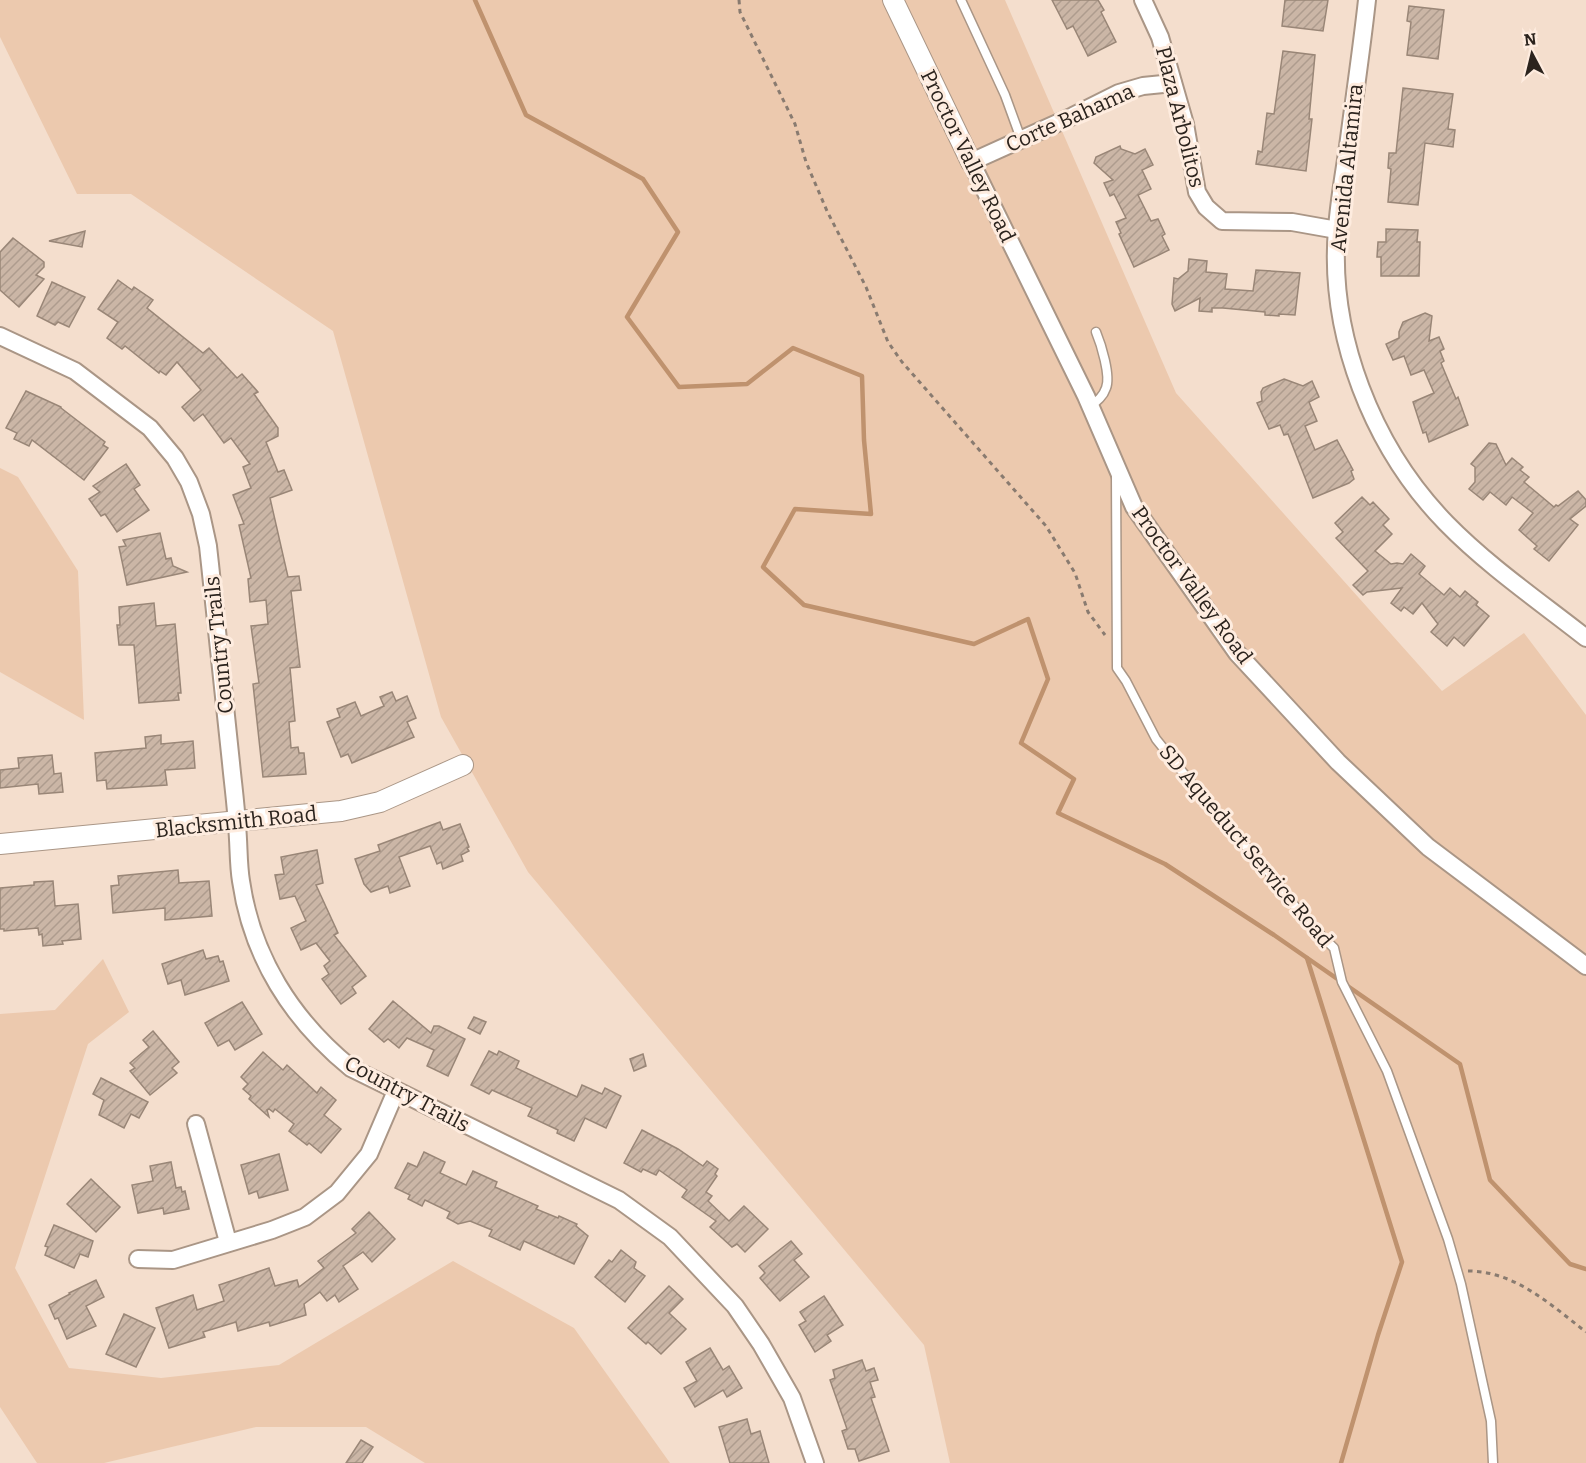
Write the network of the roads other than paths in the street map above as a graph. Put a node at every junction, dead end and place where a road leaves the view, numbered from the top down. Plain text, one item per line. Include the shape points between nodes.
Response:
1 (893, 0) edge
2 (961, 0) edge
3 (1143, 0) edge
4 (1367, 0) edge
5 (1173, 82) junction
6 (1021, 139) junction
7 (971, 162) junction
8 (1337, 230) junction
9 (1096, 332) dead end
10 (0, 336) edge
11 (1090, 406) junction
12 (1116, 465) junction
13 (1586, 638) edge
14 (463, 765) dead end
15 (237, 822) junction
16 (0, 844) edge
17 (1586, 966) edge
18 (396, 1091) junction
19 (196, 1124) dead end
20 (228, 1242) junction
21 (138, 1259) dead end
22 (815, 1463) edge
23 (1493, 1463) edge

1 - 7 street, Proctor Valley Road
2 - 6 lane
3 - 5 street, Plaza Arbolitos via 1160,37
4 - 8 street, Avenida Altamira
5 - 6 street, Corte Bahama via 1119,93
5 - 8 street, Plaza Arbolitos via 1197,192 1206,207 1222,221 1292,222
6 - 7 street, Corte Bahama
7 - 11 street, Proctor Valley Road
8 - 13 street, Avenida Altamira via 1337,282 1345,333 1361,388 1389,446 1445,522
9 - 11 lane via 1107,381 1100,399
10 - 15 street, Country Trails via 75,371 130,412 160,439 189,482 208,546
11 - 12 street, Proctor Valley Road
12 - 17 street, Proctor Valley Road via 1134,507 1237,652 1338,762 1428,847
12 - 23 lane, SD Aqueduct Service Road via 1116,668 1156,739 1306,921 1334,948 1342,982 1387,1071 1448,1239 1491,1421
14 - 15 street, Blacksmith Road via 380,802 341,811
15 - 16 street, Blacksmith Road
15 - 18 street, Country Trails via 249,920 260,952 284,996 303,1023 332,1052 351,1068
18 - 20 street via 369,1154 337,1193 305,1217
18 - 22 street, Country Trails via 619,1200 670,1237 735,1306 761,1344 792,1398
19 - 20 street
20 - 21 street via 173,1260

